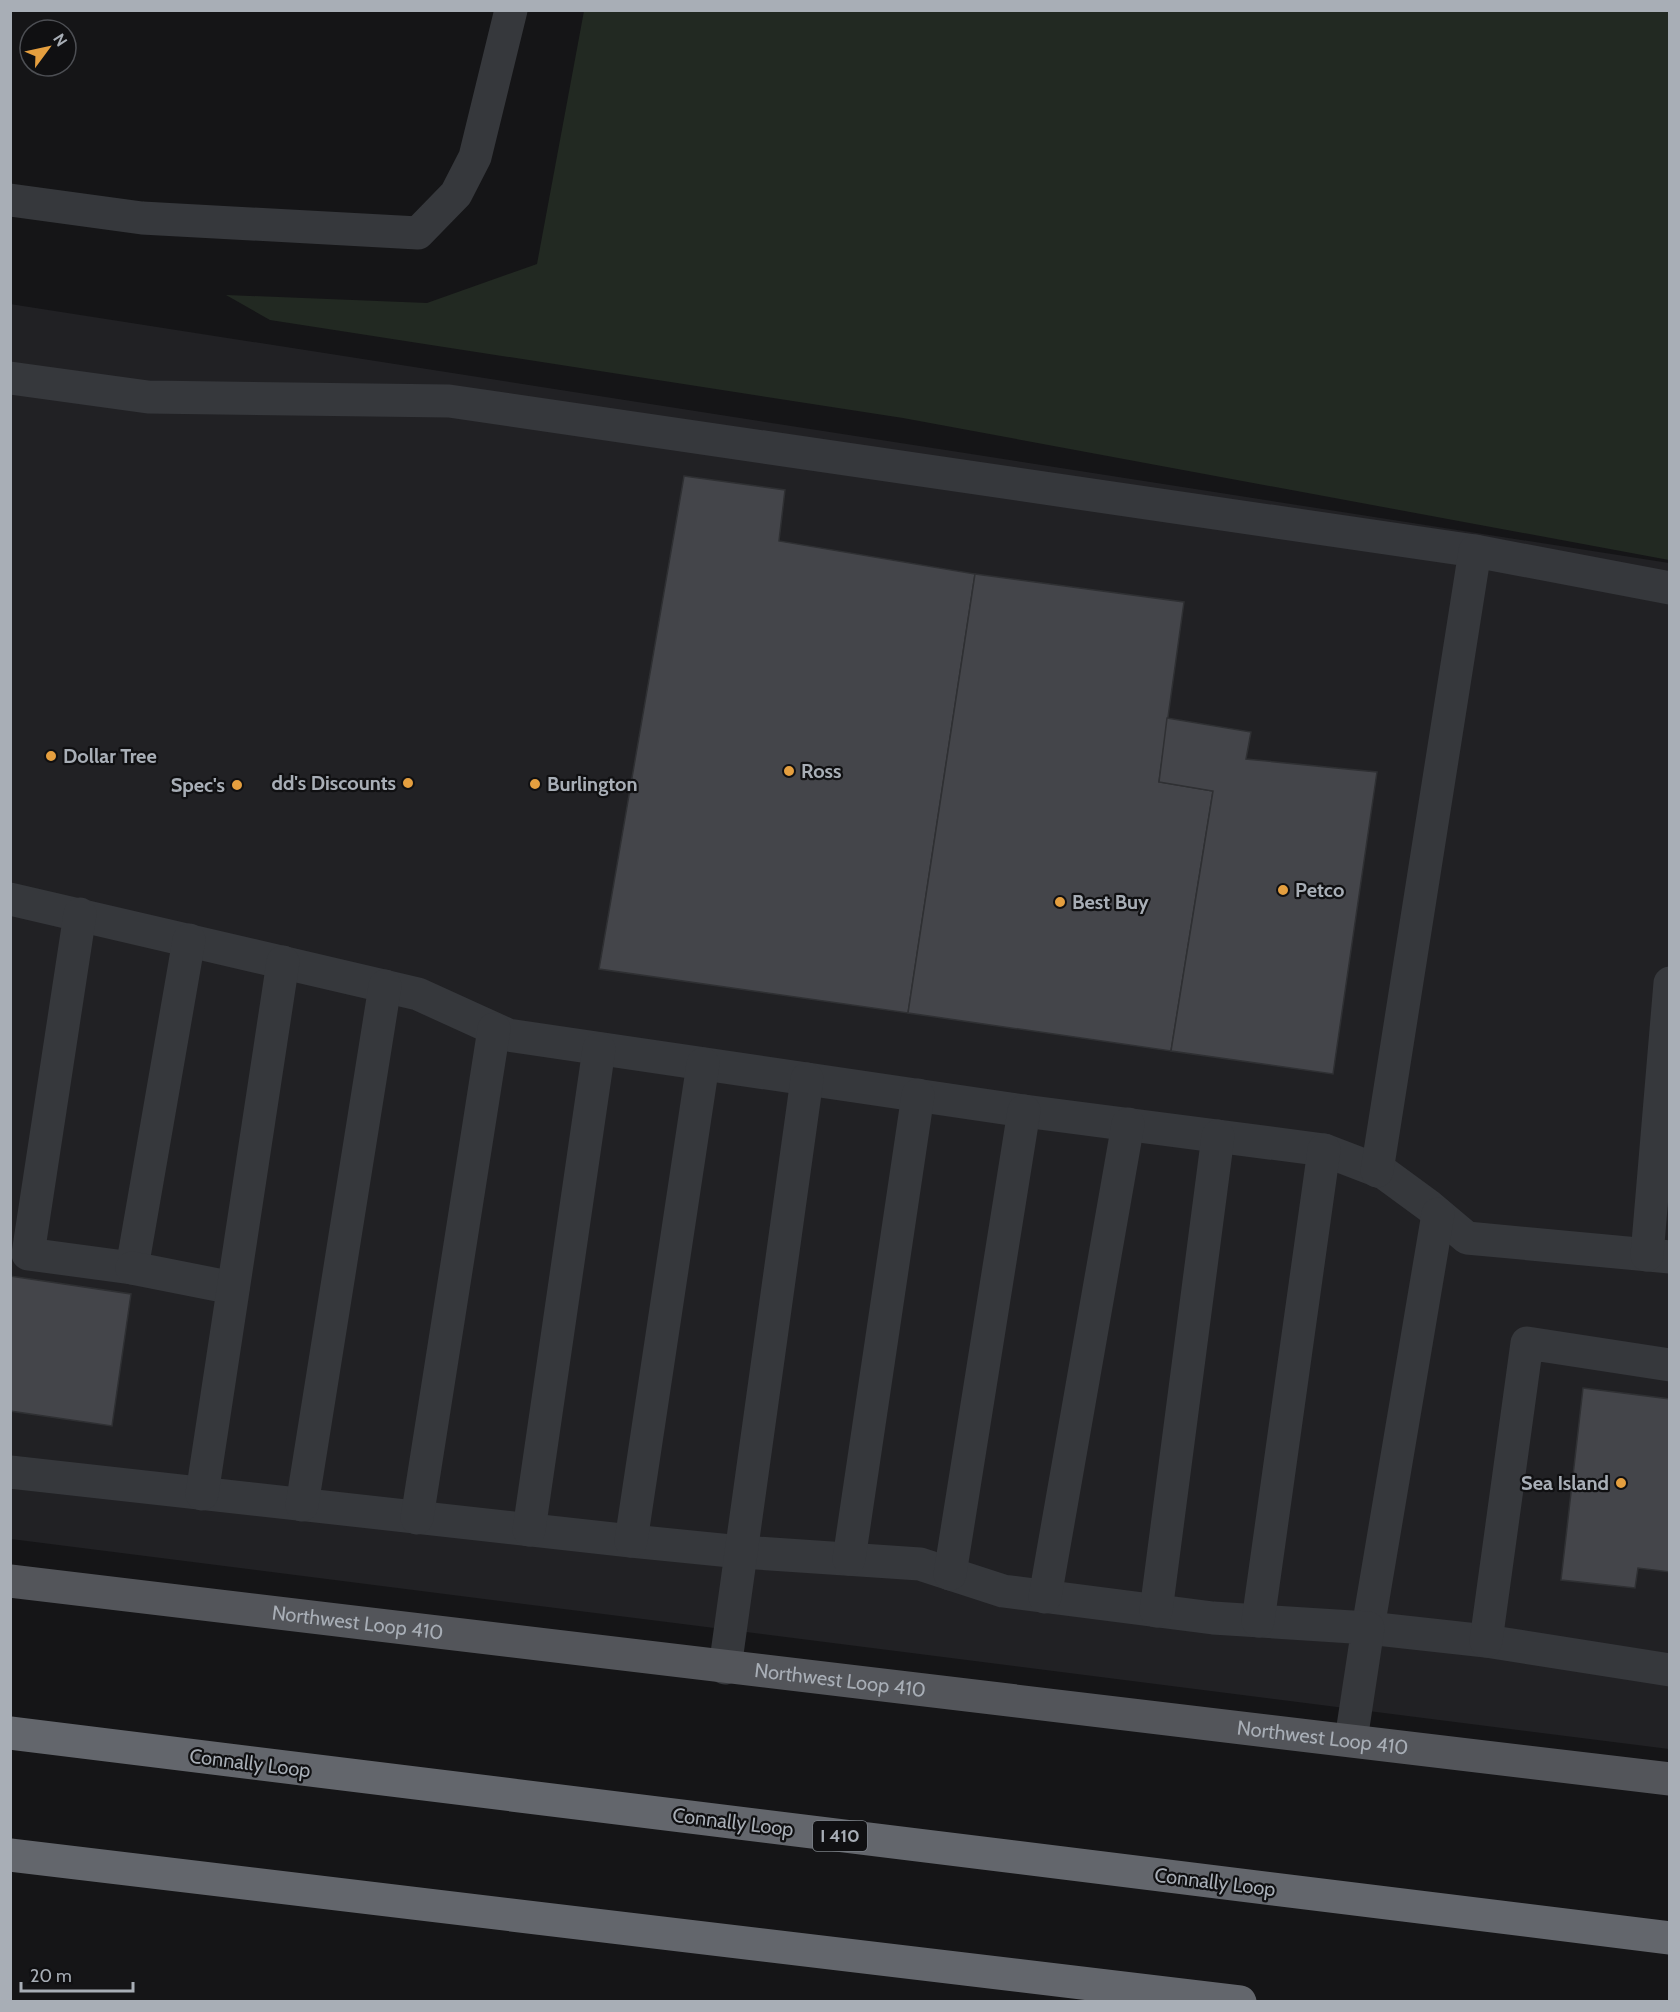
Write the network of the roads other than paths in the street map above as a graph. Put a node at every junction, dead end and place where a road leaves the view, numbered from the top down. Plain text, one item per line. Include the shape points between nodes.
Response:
1 (511, 10) edge
2 (10, 200) edge
3 (10, 378) edge
4 (1475, 551) junction
5 (1670, 588) edge
6 (10, 899) edge
7 (80, 914) junction
8 (189, 940) junction
9 (283, 962) junction
10 (1670, 983) edge
11 (385, 986) junction
12 (494, 1029) junction
13 (599, 1049) junction
14 (703, 1064) junction
15 (807, 1079) junction
16 (918, 1095) junction
17 (1024, 1111) junction
18 (1128, 1124) junction
19 (1218, 1136) junction
20 (1324, 1150) junction
21 (1377, 1171) junction
22 (1438, 1214) junction
23 (19, 1252) edge
24 (1658, 1256) edge
25 (132, 1268) junction
26 (233, 1288) junction
27 (1670, 1365) edge
28 (10, 1472) edge
29 (202, 1494) junction
30 (302, 1505) junction
31 (417, 1518) junction
32 (529, 1530) junction
33 (631, 1541) junction
34 (741, 1552) junction
35 (849, 1559) junction
36 (950, 1574) junction
37 (10, 1581) edge
38 (1045, 1597) junction
39 (1156, 1611) junction
40 (1258, 1621) junction
41 (1368, 1628) junction
42 (1486, 1641) junction
43 (725, 1668) junction
44 (1670, 1670) edge
45 (10, 1733) edge
46 (1351, 1740) junction
47 (1670, 1779) edge
48 (10, 1855) edge
49 (1670, 1938) edge
50 (1240, 2001) edge

1 - 2 lane via 475,157 456,194 418,233 142,218
3 - 4 lane via 148,397 449,401
4 - 5 lane
4 - 21 lane
6 - 7 lane
7 - 8 lane
7 - 23 lane
8 - 9 lane
8 - 25 lane
9 - 11 lane
9 - 26 lane
10 - 24 lane
11 - 12 lane via 418,994
11 - 30 lane
12 - 13 lane via 508,1035
12 - 31 lane
13 - 14 lane
13 - 32 lane
14 - 15 lane
14 - 33 lane
15 - 16 lane
15 - 34 lane
16 - 17 lane
16 - 35 lane
17 - 18 lane
17 - 36 lane
18 - 19 lane
18 - 38 lane
19 - 20 lane
19 - 39 lane
20 - 21 lane
20 - 40 lane
21 - 22 lane
22 - 24 lane via 1467,1238
22 - 41 lane
23 - 25 lane
25 - 26 lane
26 - 29 lane
27 - 42 lane via 1527,1343
28 - 29 lane
29 - 30 lane
30 - 31 lane
31 - 32 lane
32 - 33 lane
33 - 34 lane
34 - 35 lane
34 - 43 lane
35 - 36 lane via 920,1564
36 - 38 lane via 1003,1591
37 - 43 main road, Northwest Loop 410
38 - 39 lane
39 - 40 lane
40 - 41 lane
41 - 42 lane
41 - 46 lane
42 - 44 lane
43 - 46 main road, Northwest Loop 410
45 - 49 highway, Connally Loop / I 410
46 - 47 main road, Northwest Loop 410
48 - 50 highway

